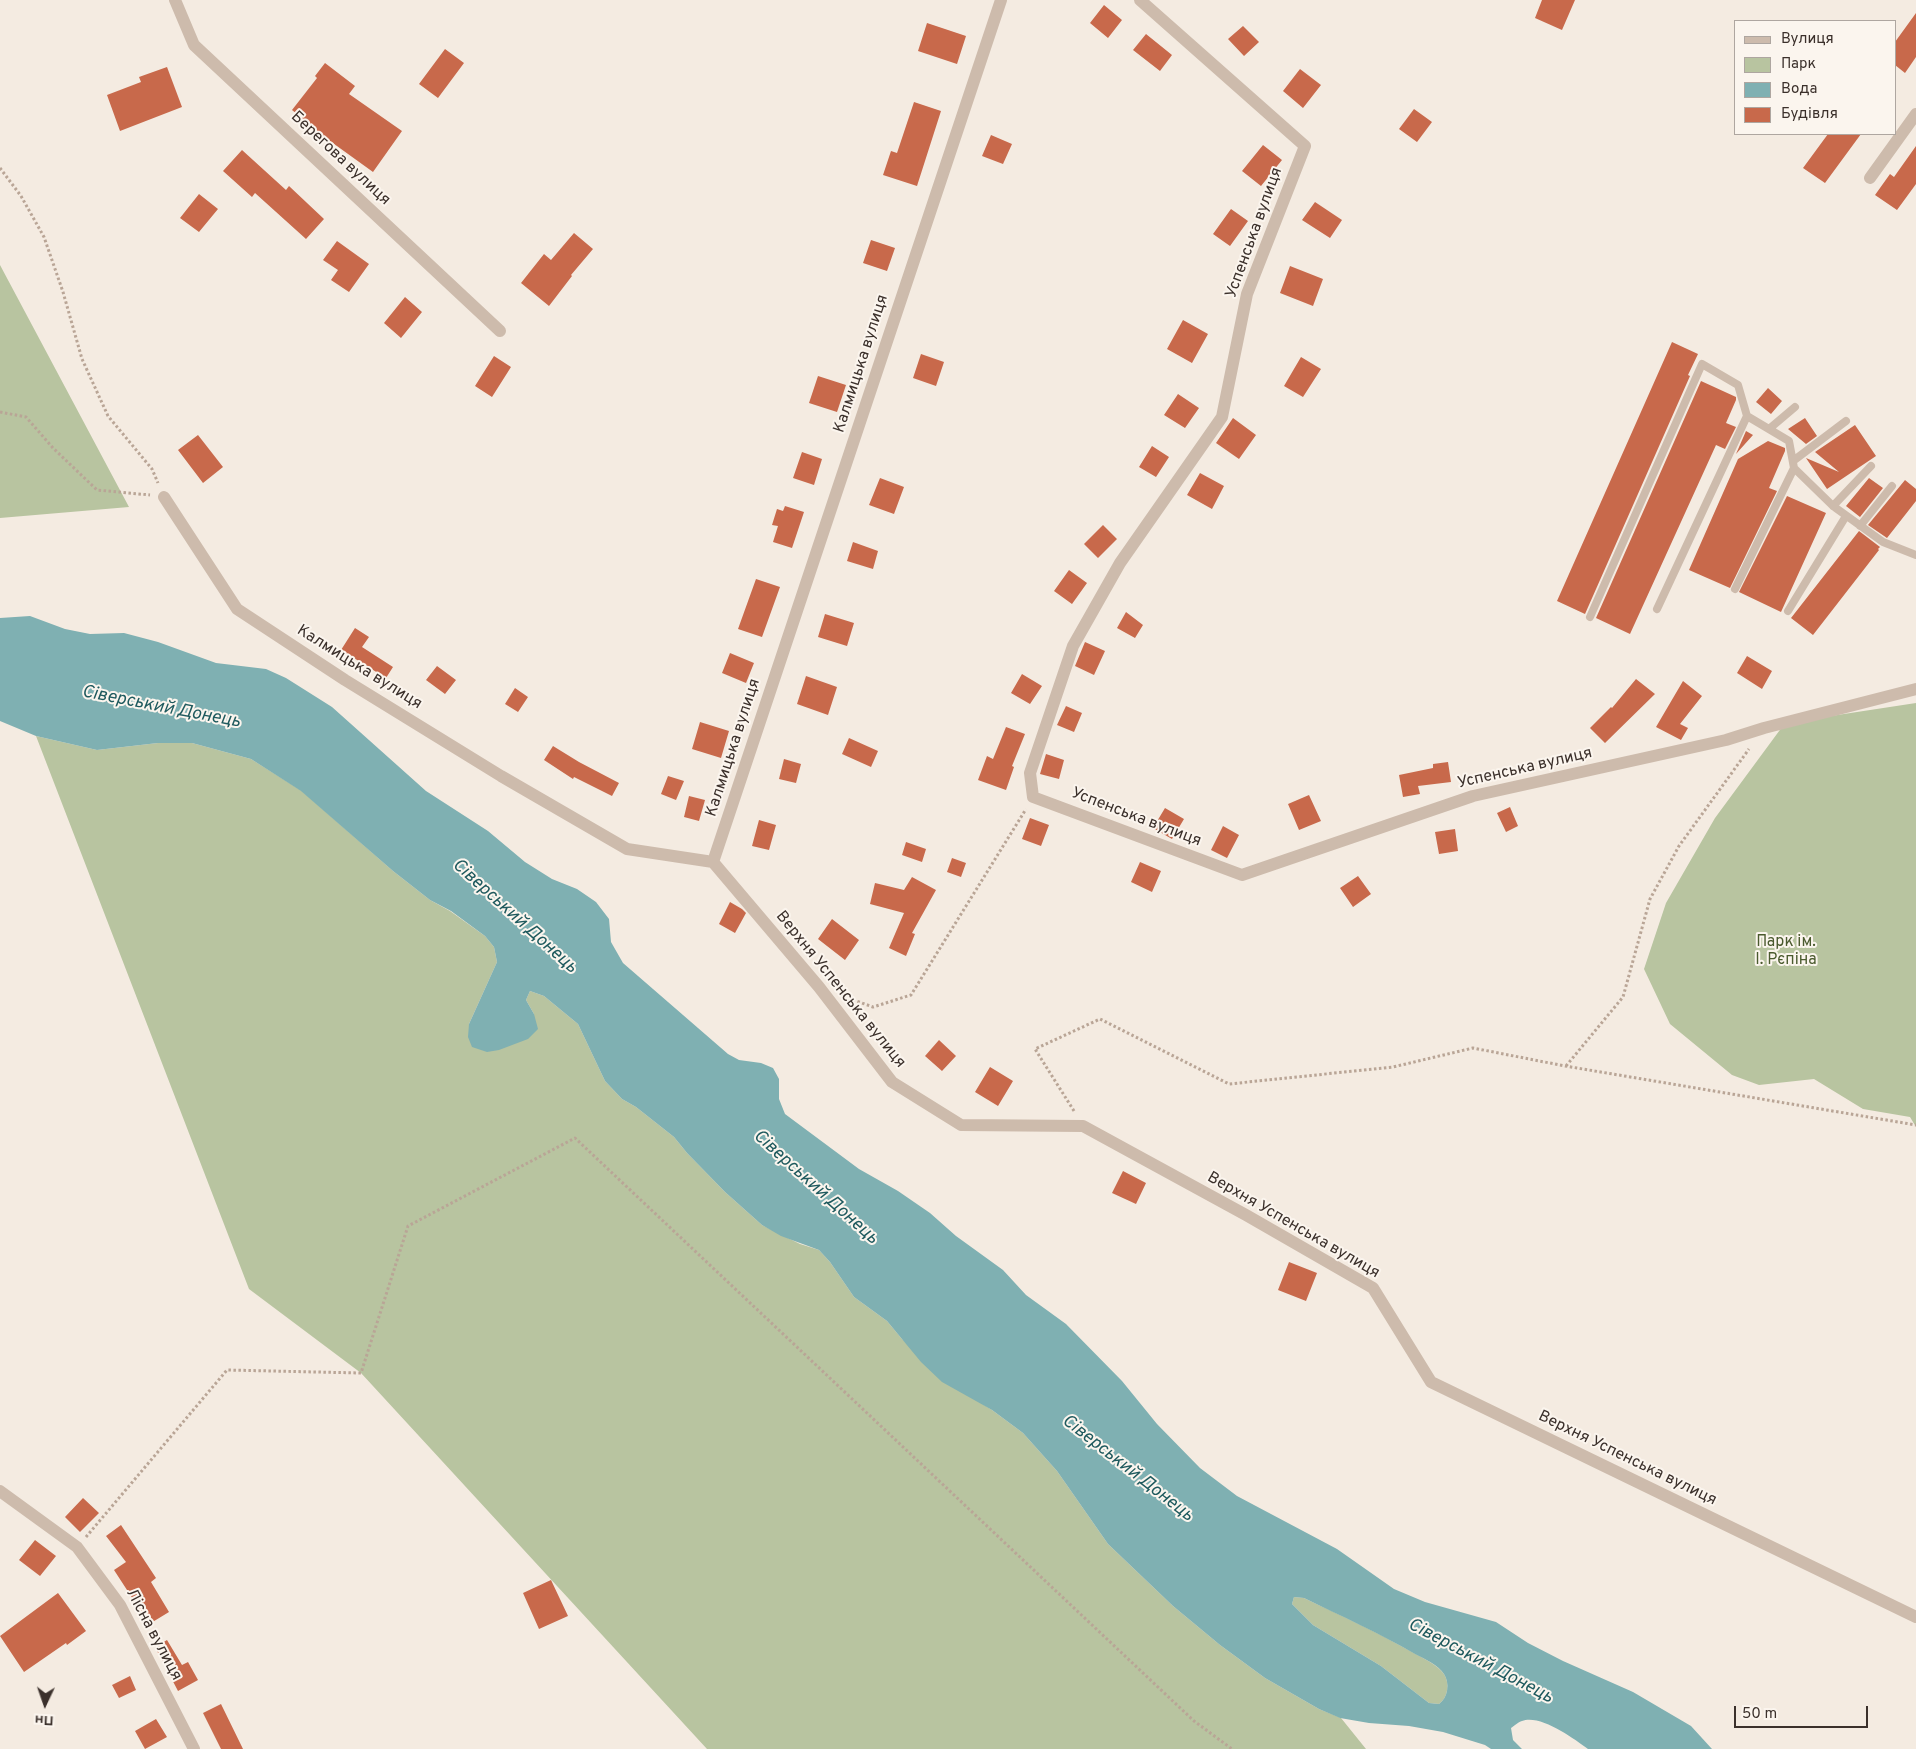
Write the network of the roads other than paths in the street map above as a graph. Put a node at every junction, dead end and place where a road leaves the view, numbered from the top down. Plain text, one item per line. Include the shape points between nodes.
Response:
1 (175, 0) edge
2 (1001, 0) edge
3 (1140, 0) edge
4 (1916, 114) edge
5 (1870, 178) dead end
6 (500, 331) dead end
7 (1795, 407) dead end
8 (1746, 416) junction
9 (1846, 421) dead end
10 (1769, 429) junction
11 (1793, 464) junction
12 (1871, 466) dead end
13 (1892, 486) dead end
14 (164, 497) road end
15 (1833, 506) junction
16 (1846, 516) junction
17 (1860, 526) junction
18 (1916, 555) edge
19 (1735, 589) dead end
20 (1657, 609) dead end
21 (1788, 611) dead end
22 (1590, 616) dead end
23 (1916, 689) edge
24 (713, 862) junction
25 (0, 1491) edge
26 (1916, 1617) edge
27 (194, 1749) edge

1 - 6 street, Берегова вулиця via 194,46
2 - 24 street, Калмицька вулиця
3 - 23 street, Успенська вулиця via 1305,146 1247,294 1222,417 1120,563 1073,646 1030,773 1033,796 1242,875 1473,796 1726,740
4 - 5 street
7 - 10 lane
8 - 10 lane
8 - 20 lane
8 - 22 lane via 1738,385 1702,364
9 - 11 lane
10 - 11 lane via 1788,441
11 - 15 lane
11 - 19 lane
12 - 15 lane
13 - 17 lane
14 - 24 street, Калмицька вулиця via 237,609 501,776 627,848
15 - 16 lane
16 - 17 lane
16 - 21 lane
17 - 18 lane via 1882,542
24 - 26 street, Верхня Успенська вулиця via 819,987 892,1082 962,1125 1083,1126 1373,1288 1431,1382
25 - 27 street, Лісна вулиця via 77,1547 120,1604

